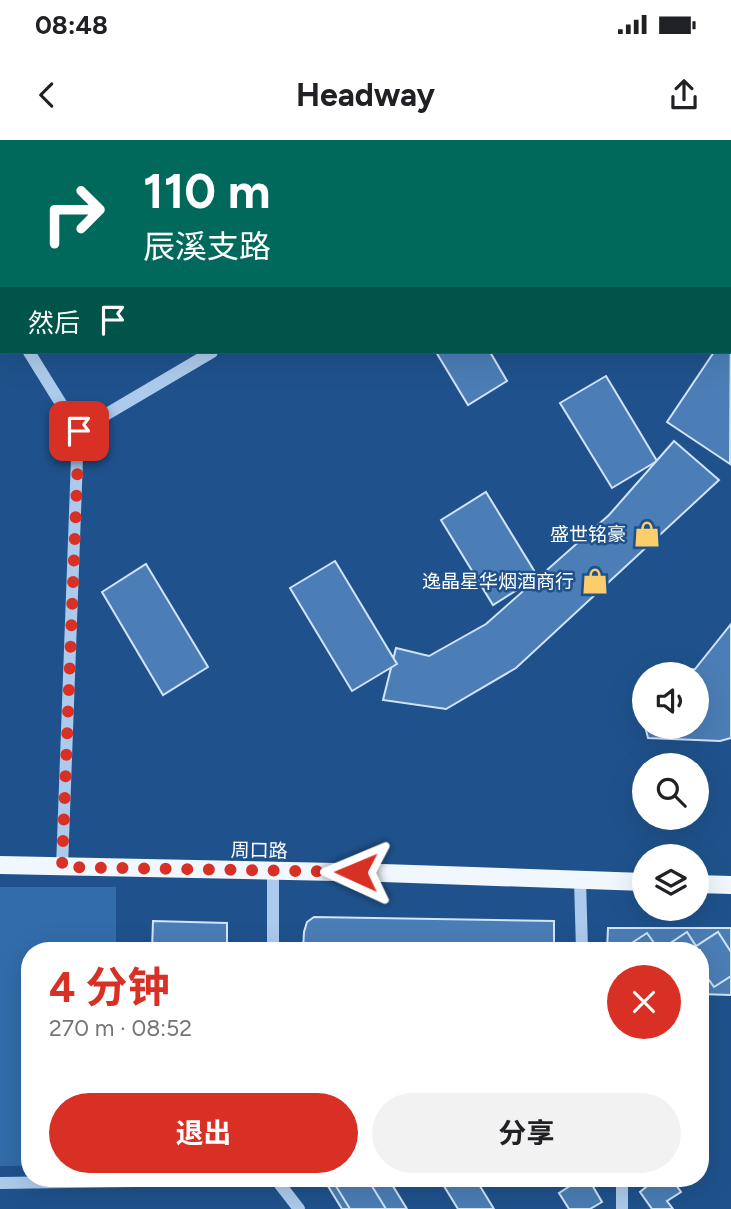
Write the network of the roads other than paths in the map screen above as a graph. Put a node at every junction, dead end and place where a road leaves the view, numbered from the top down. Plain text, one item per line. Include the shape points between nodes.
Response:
1 (30, 354) edge
2 (209, 354) edge
3 (79, 431) junction
4 (0, 864) edge
5 (62, 867) junction
6 (272, 871) junction
7 (580, 880) junction
8 (632, 882) edge
9 (709, 884) edge
10 (731, 885) edge
11 (273, 942) edge
12 (582, 942) edge
13 (0, 1183) edge
14 (21, 1183) edge
15 (282, 1187) edge
16 (622, 1187) edge
17 (299, 1209) edge
18 (622, 1209) edge

1 - 3 street
2 - 3 street
3 - 5 street
4 - 5 main road, 周口路
5 - 6 main road, 周口路
6 - 7 main road, 周口路
6 - 11 street
7 - 8 main road, 周口路
7 - 12 street
9 - 10 main road
13 - 14 street
15 - 17 street
16 - 18 street

